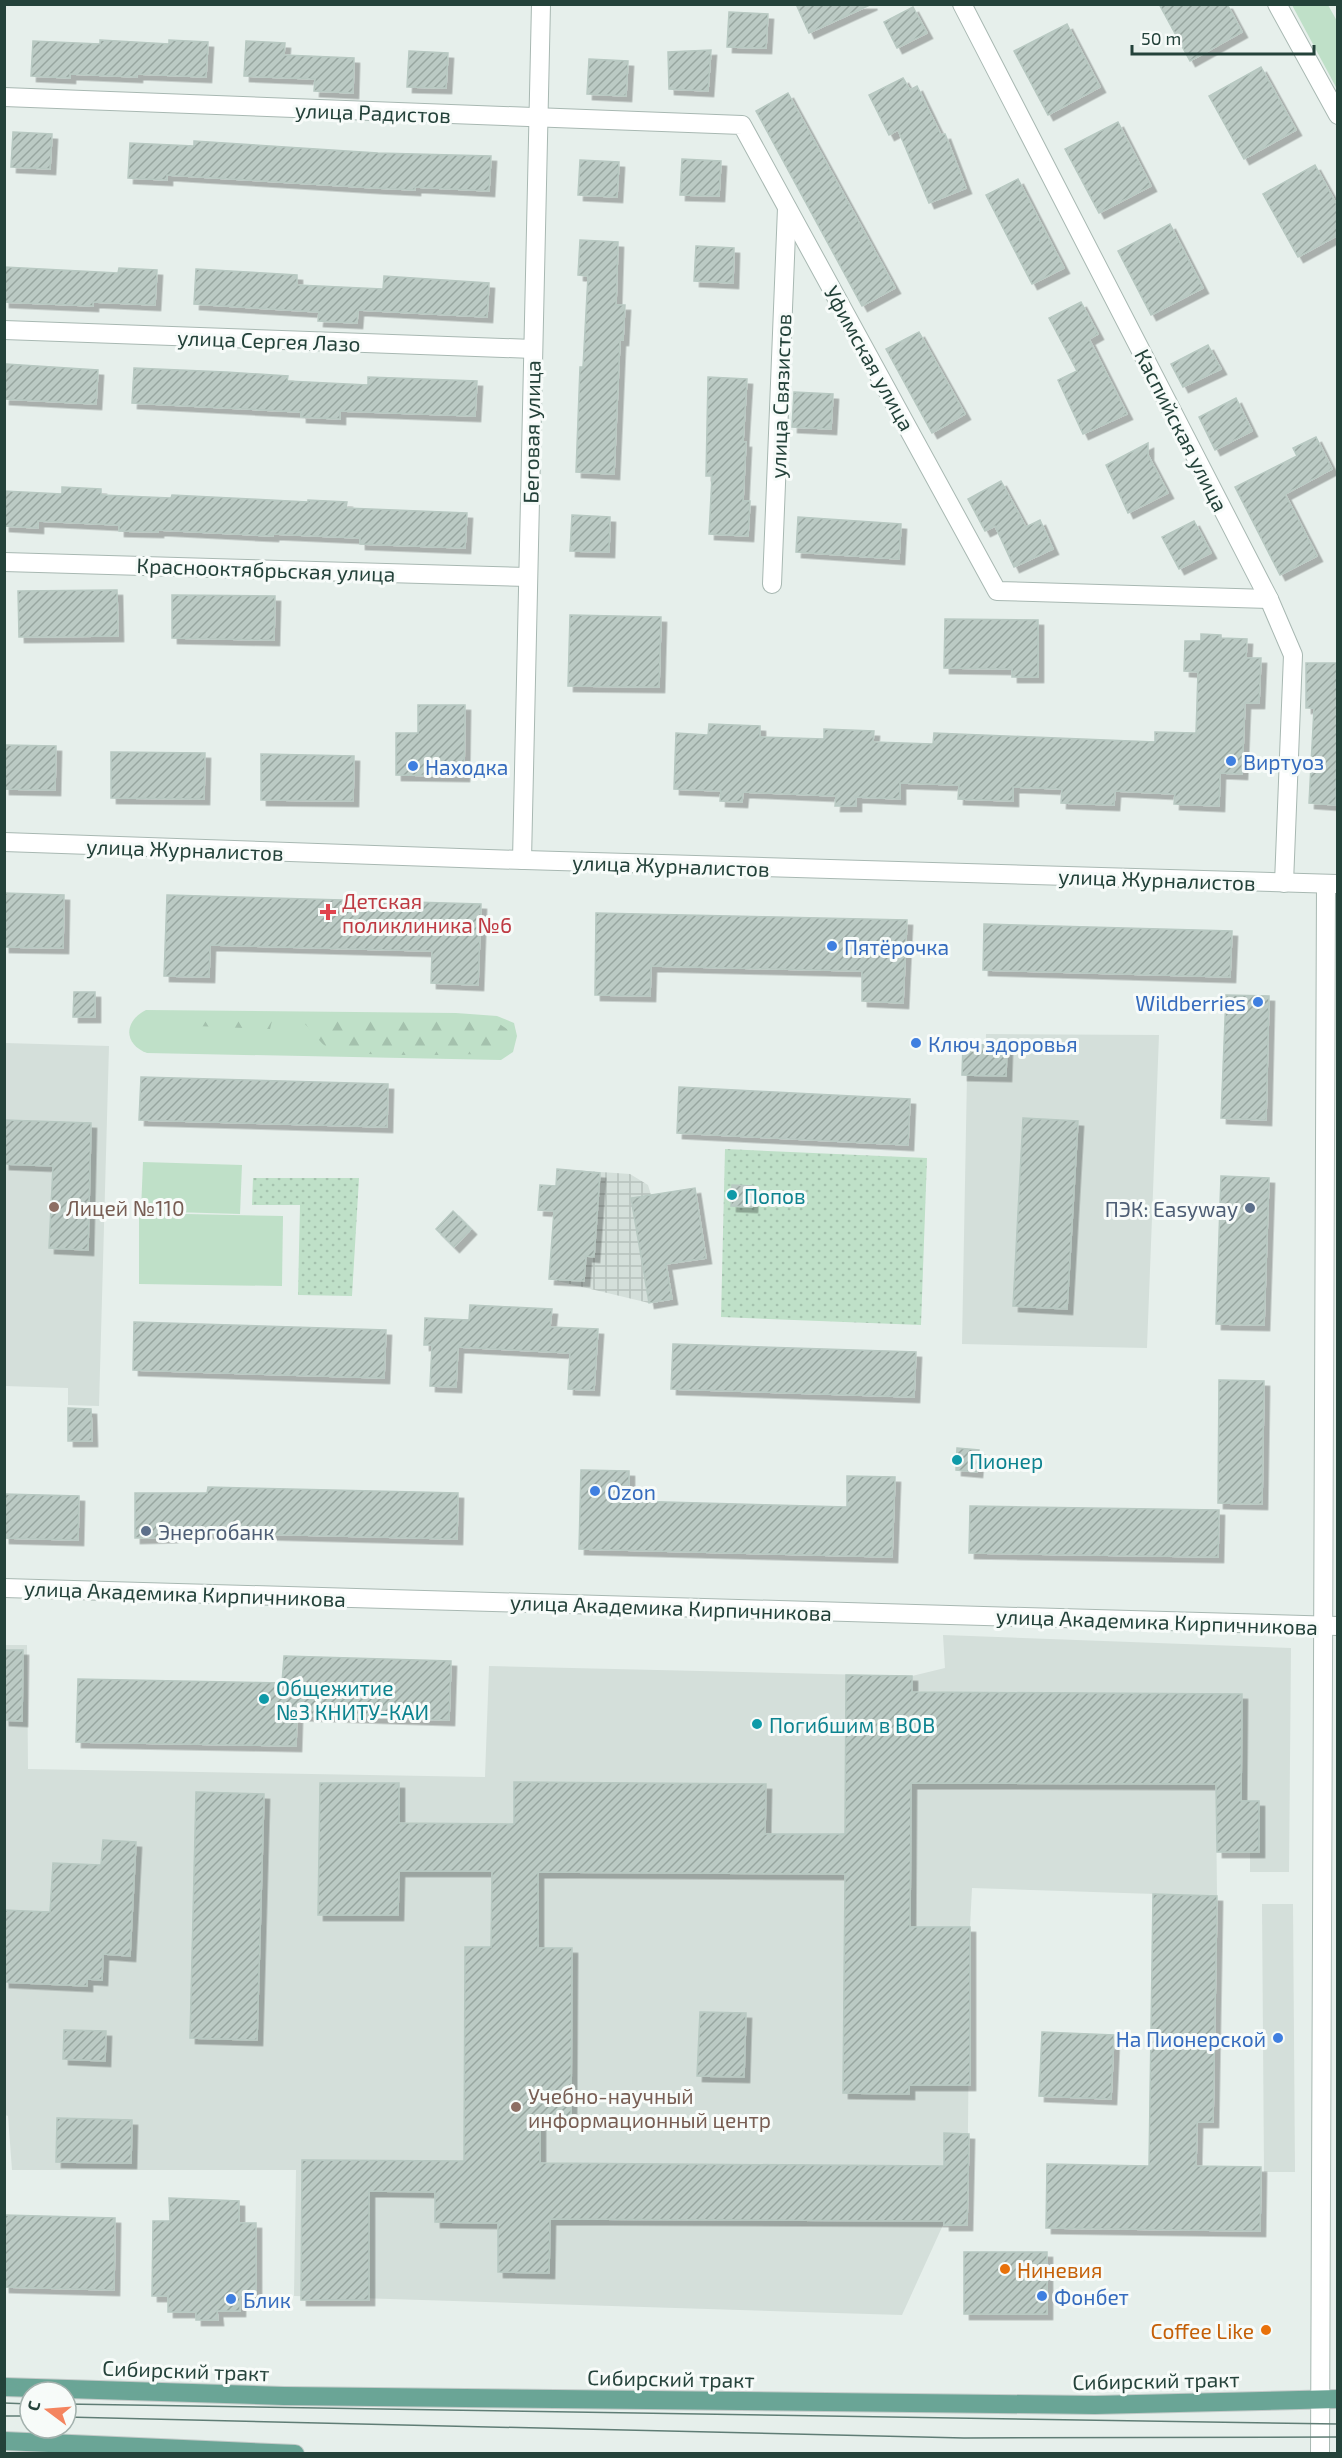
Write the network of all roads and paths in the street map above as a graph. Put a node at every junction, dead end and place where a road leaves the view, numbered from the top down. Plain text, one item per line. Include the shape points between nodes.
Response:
1 (541, 4) edge
2 (962, 4) edge
3 (1277, 4) edge
4 (4, 97) edge
5 (1338, 115) edge
6 (538, 118) junction
7 (742, 125) joint
8 (787, 207) junction
9 (4, 330) edge
10 (533, 349) junction
11 (4, 562) edge
12 (528, 577) junction
13 (772, 584) dead end
14 (1269, 599) junction
15 (4, 842) edge
16 (522, 860) junction
17 (1284, 883) junction
18 (1332, 884) edge
19 (4, 1588) edge
20 (1331, 1626) edge
21 (4, 2387) edge
22 (1329, 2399) edge
23 (4, 2441) edge
24 (295, 2454) edge
25 (1320, 2454) edge

1 - 6 street, Беговая улица
2 - 14 street, Каспийская улица
3 - 5 street
4 - 6 street, улица Радистов
6 - 7 street, улица Радистов
6 - 10 street, Беговая улица
7 - 8 street, Уфимская улица
8 - 13 street, улица Связистов
8 - 14 street, Уфимская улица via 997,591
9 - 10 street, улица Сергея Лазо
10 - 12 street, Беговая улица
11 - 12 street, Краснооктябрьская улица
12 - 16 street, Беговая улица
14 - 17 street, Каспийская улица via 1293,655
15 - 16 street, улица Журналистов
16 - 17 street, улица Журналистов
17 - 18 street, улица Журналистов
18 - 20 street
19 - 20 street, улица Академика Кирпичникова
20 - 22 street
21 - 22 main road, Сибирский тракт via 284,2396 1072,2405
22 - 25 street
23 - 24 main road

